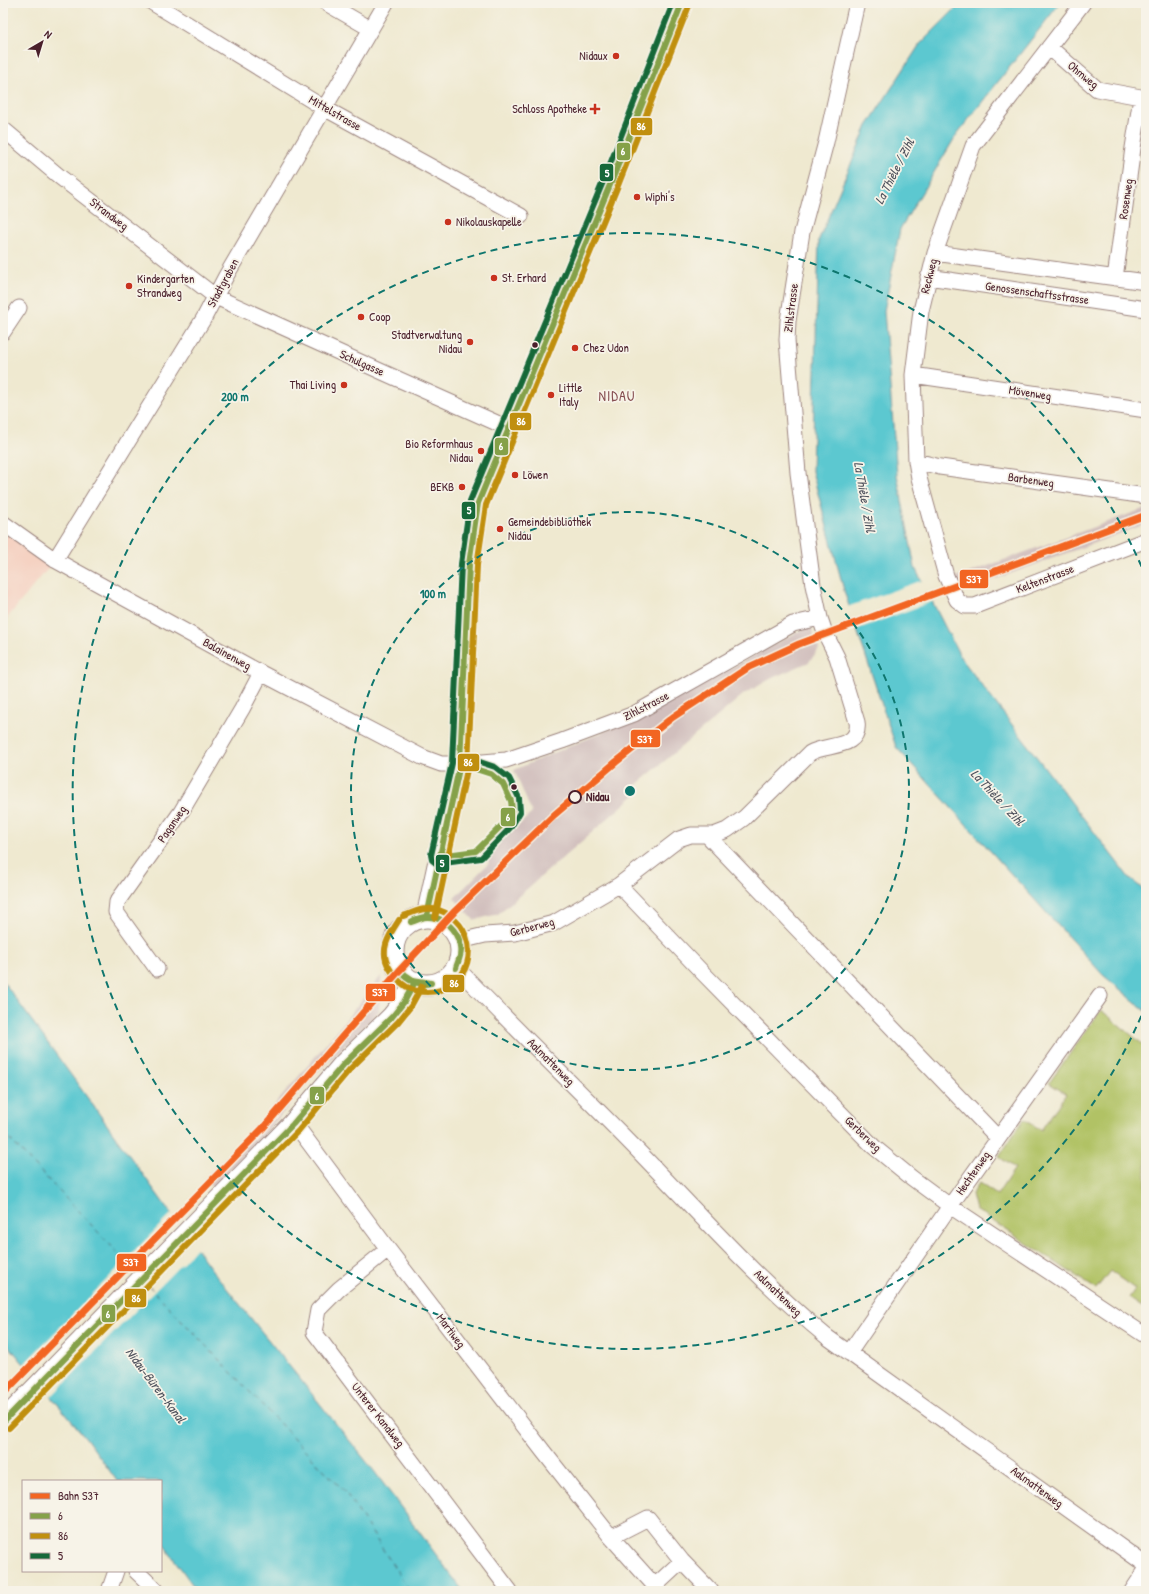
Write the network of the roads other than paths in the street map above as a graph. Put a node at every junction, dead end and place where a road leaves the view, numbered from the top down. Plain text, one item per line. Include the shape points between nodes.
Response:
1 (153, 3) edge
2 (326, 3) edge
3 (386, 3) edge
4 (682, 3) edge
5 (857, 3) edge
6 (1083, 3) edge
7 (371, 29) junction
8 (1049, 47) junction
9 (1144, 98) edge
10 (324, 108) junction
11 (3, 129) edge
12 (521, 216) dead end
13 (935, 252) junction
14 (928, 277) junction
15 (1115, 278) junction
16 (1146, 282) edge
17 (216, 297) junction
18 (19, 308) dead end
19 (1146, 309) edge
20 (3, 332) edge
21 (913, 375) junction
22 (1146, 410) edge
23 (508, 428) junction
24 (916, 461) junction
25 (1146, 496) edge
26 (3, 523) edge
27 (1146, 540) edge
28 (55, 560) junction
29 (951, 587) joint
30 (820, 618) junction
31 (261, 673) junction
32 (460, 764) junction
33 (707, 835) junction
34 (679, 839) joint
35 (619, 885) junction
36 (427, 916) junction
37 (460, 941) junction
38 (457, 968) junction
39 (157, 969) dead end
40 (415, 982) junction
41 (1100, 996) dead end
42 (293, 1124) junction
43 (998, 1138) junction
44 (950, 1206) junction
45 (388, 1249) junction
46 (1146, 1336) edge
47 (850, 1353) junction
48 (8, 1417) edge
49 (611, 1537) junction
50 (682, 1561) junction
51 (1146, 1565) edge
52 (1146, 1570) edge
53 (116, 1572) edge
54 (137, 1572) edge
55 (652, 1588) edge
56 (109, 1591) edge
57 (157, 1591) edge
58 (510, 1591) edge
59 (710, 1591) edge
60 (1132, 1591) edge

1 - 10 street, Mittelstrasse
2 - 7 street
3 - 7 street, Stadtgraben
4 - 23 main road via 584,250
5 - 30 street, Zihlstrasse via 826,142 802,232 788,321 787,340 798,473
6 - 8 street, Reckweg
7 - 10 street, Stadtgraben
8 - 9 street, Ohmweg via 1097,89
8 - 13 street, Reckweg via 973,146
9 - 15 street, Rosenweg via 1133,148
10 - 12 street, Mittelstrasse
10 - 17 street, Stadtgraben
11 - 17 street, Strandweg via 60,177
13 - 14 street, Reckweg
13 - 15 street
14 - 19 street, Genossenschaftsstrasse
14 - 21 street, Reckweg
15 - 16 street
17 - 23 street, Schulgasse
17 - 28 street, Stadtgraben
18 - 20 street
21 - 22 street, Mövenweg
21 - 24 street, Reckweg
23 - 32 main road via 478,504 469,564
24 - 25 street, Barbenweg via 940,468
24 - 29 street, Reckweg
26 - 28 street, Balainenweg
27 - 29 street, Keltenstrasse via 975,606 965,606 957,600
28 - 31 street, Balainenweg
30 - 32 street, Zihlstrasse via 793,624 634,714 506,760
30 - 33 street, Zihlstrasse via 837,657 858,722 855,736 842,745 820,748 810,753 736,824 720,834
31 - 32 street, Balainenweg via 422,757 441,764
31 - 39 street, Paganweg via 181,812 117,902 116,912
32 - 36 main road
33 - 34 street, Zihlstrasse via 691,835
33 - 43 street
34 - 35 street, Gerberweg
35 - 37 street, Gerberweg via 554,923 515,933 485,935
35 - 44 street, Gerberweg via 874,1147
36 - 37 main road via 445,922 453,928
36 - 40 main road via 416,918 406,924 398,932 394,942 393,953 399,971
37 - 38 main road
38 - 40 main road via 443,981 434,984
38 - 47 street, Aalmattenweg via 765,1282
40 - 42 main road via 392,1017 344,1064
41 - 43 street, Hechtenweg
42 - 45 street, Martiweg
42 - 48 main road
43 - 44 street, Hechtenweg
44 - 46 street, Gerberweg
44 - 47 street, Hechtenweg
45 - 49 street, Martiweg
45 - 58 street, Unterer Kanalweg via 339,1289 318,1310 314,1332
47 - 51 street, Aalmattenweg
49 - 50 street via 648,1518
49 - 55 street, Martiweg
50 - 55 street, Martiweg
50 - 59 street
52 - 60 street
53 - 56 street
54 - 57 street

